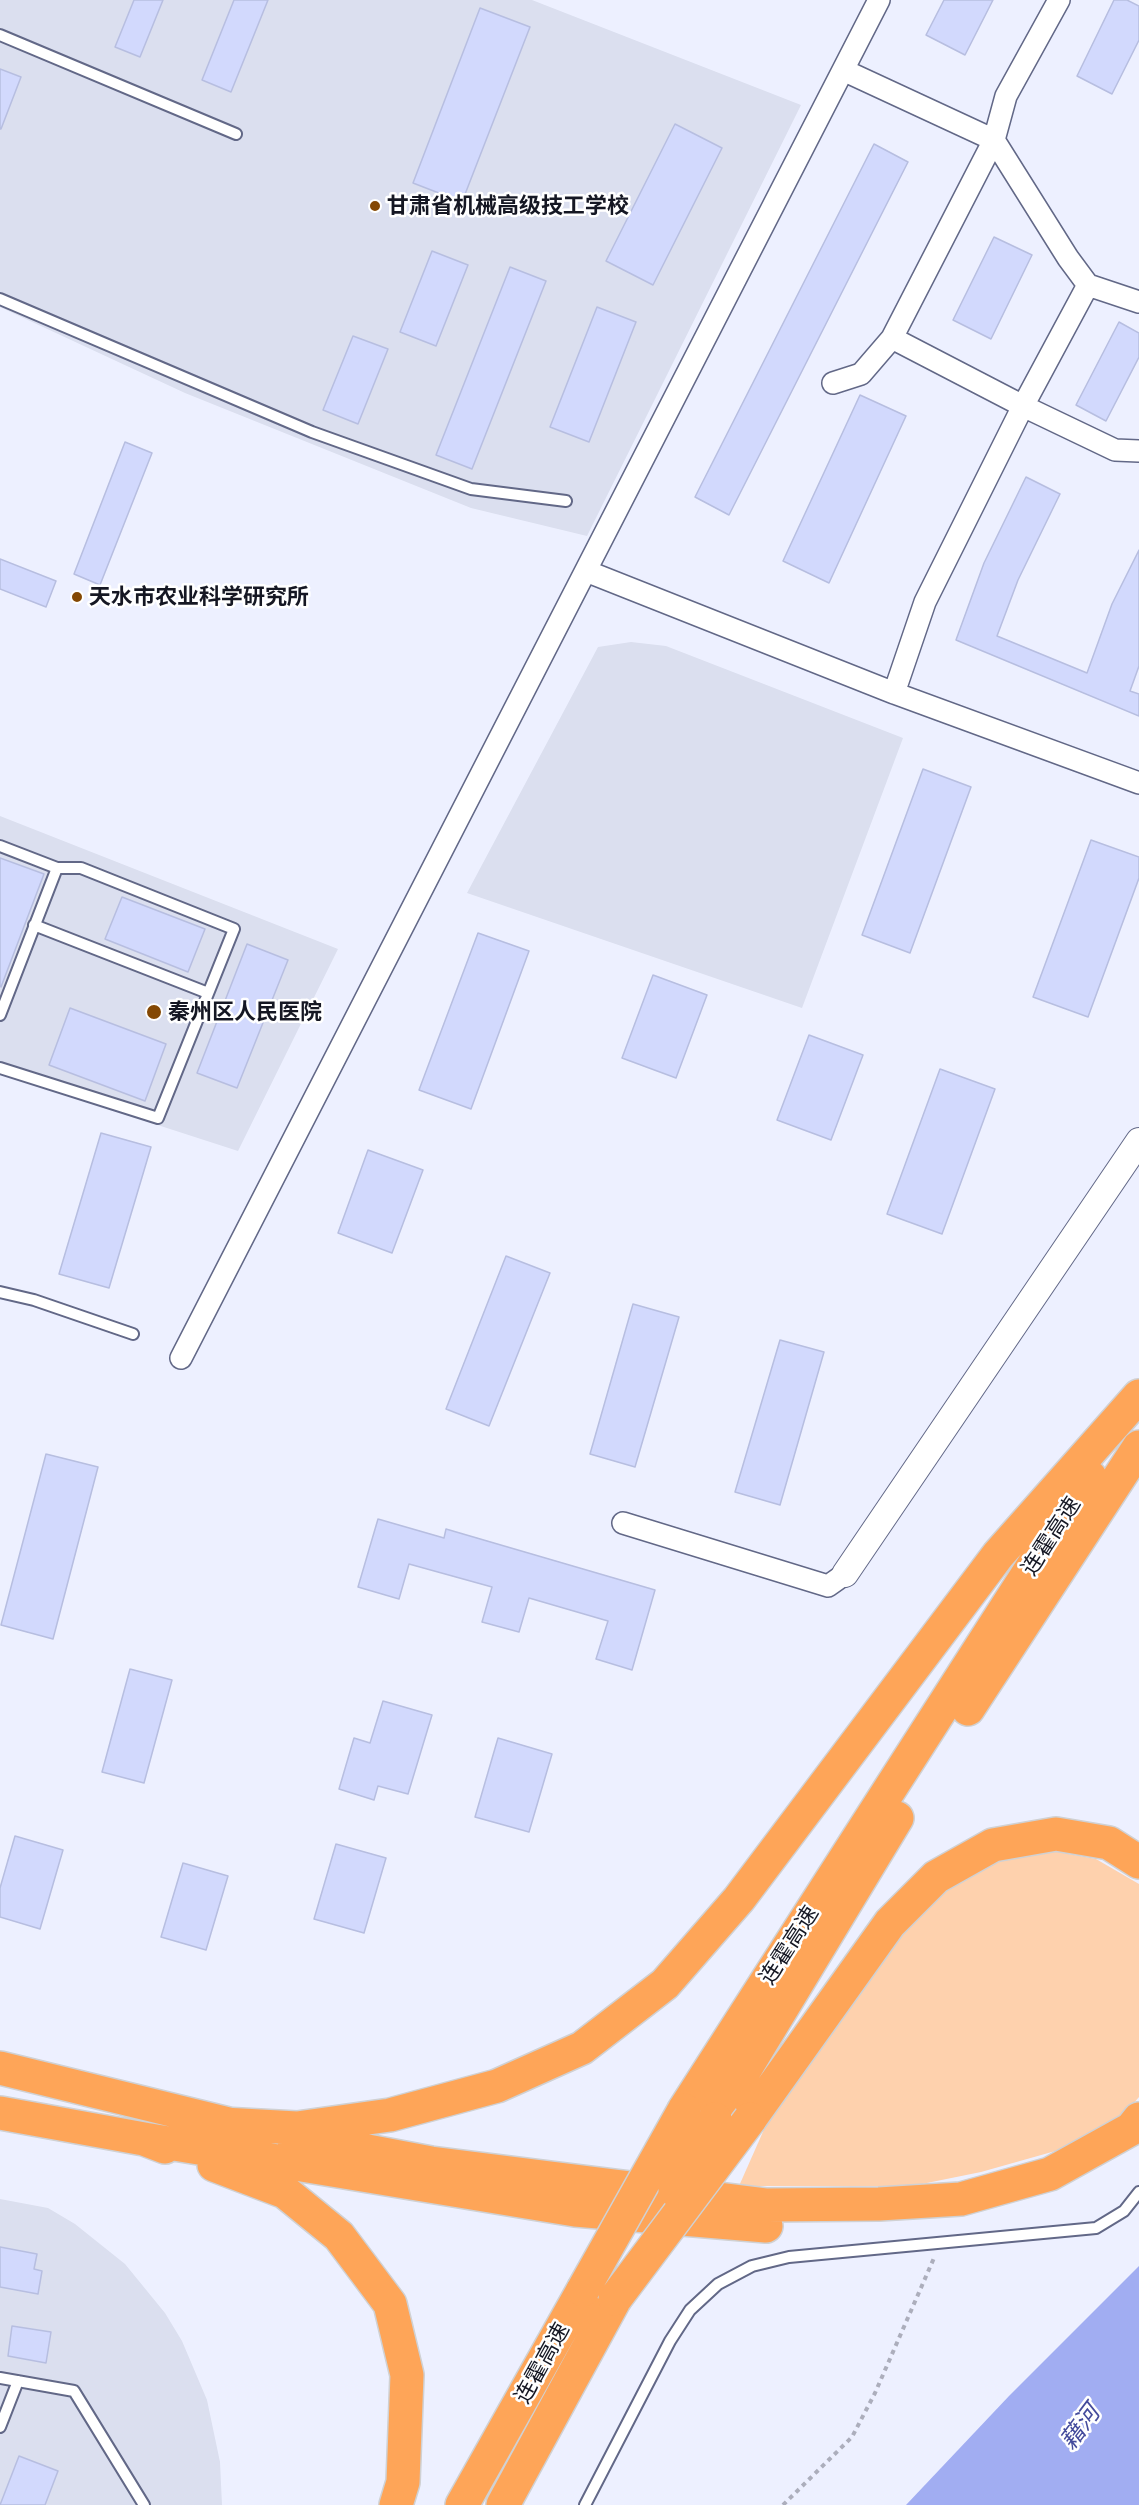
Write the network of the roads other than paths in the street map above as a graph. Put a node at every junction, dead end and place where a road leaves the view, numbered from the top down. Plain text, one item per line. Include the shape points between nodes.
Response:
1 (879, 0) edge
2 (1059, 0) edge
3 (0, 35) edge
4 (843, 70) junction
5 (236, 134) dead end
6 (994, 140) junction
7 (1088, 285) junction
8 (0, 299) edge
9 (1139, 302) edge
10 (892, 338) junction
11 (833, 383) dead end
12 (1023, 406) junction
13 (1139, 451) edge
14 (566, 501) dead end
15 (586, 571) junction
16 (894, 693) junction
17 (1139, 783) edge
18 (0, 846) edge
19 (57, 868) junction
20 (34, 925) junction
21 (208, 993) junction
22 (0, 1015) edge
23 (0, 1068) edge
24 (1139, 1141) edge
25 (0, 1292) edge
26 (133, 1335) dead end
27 (181, 1358) dead end
28 (1139, 1397) edge
29 (1139, 1448) edge
30 (623, 1523) dead end
31 (845, 1574) joint
32 (1139, 1862) edge
33 (0, 2068) edge
34 (0, 2113) edge
35 (1139, 2119) edge
36 (223, 2124) junction
37 (144, 2139) junction
38 (1139, 2141) edge
39 (1139, 2192) edge
40 (615, 2299) junction
41 (0, 2378) edge
42 (18, 2381) junction
43 (0, 2427) edge
44 (144, 2505) edge
45 (396, 2505) edge
46 (462, 2505) edge
47 (503, 2505) edge
48 (585, 2505) edge

1 - 4 street
2 - 6 street via 1006,96
3 - 5 lane
4 - 6 street
4 - 15 street
6 - 7 street
6 - 10 street
7 - 9 street
7 - 12 street
8 - 14 lane via 312,432 460,486
10 - 11 street via 861,374
10 - 12 street
12 - 13 street via 1115,450
12 - 16 street via 924,602
15 - 16 street
15 - 27 street
16 - 17 street
18 - 19 lane
19 - 20 lane
19 - 21 lane via 81,868 234,929
20 - 21 lane
20 - 22 lane
21 - 23 lane via 158,1118
24 - 31 street
25 - 26 lane
28 - 36 highway via 998,1555 739,1899 665,1984 582,2048 496,2086 390,2115 297,2128
28 - 46 highway, 连霍高速, bridge via 684,2110
29 - 40 highway, 连霍高速, bridge via 900,1813 715,2119
30 - 31 street via 828,1586
32 - 40 highway, bridge via 1109,1843 1056,1833 993,1845 936,1877 890,1923
33 - 36 highway
34 - 37 highway
35 - 36 highway via 1131,2129 1050,2174 961,2199 767,2205 431,2163
37 - 38 highway via 574,2210 773,2227 900,2225 990,2216 1078,2179
37 - 45 highway via 285,2192 339,2236 390,2304 407,2375 403,2482
39 - 48 lane via 1124,2211 1096,2228 789,2257 752,2266 718,2284 690,2310 670,2342
40 - 47 highway, 连霍高速
41 - 42 lane
42 - 43 lane
42 - 44 lane via 74,2391

